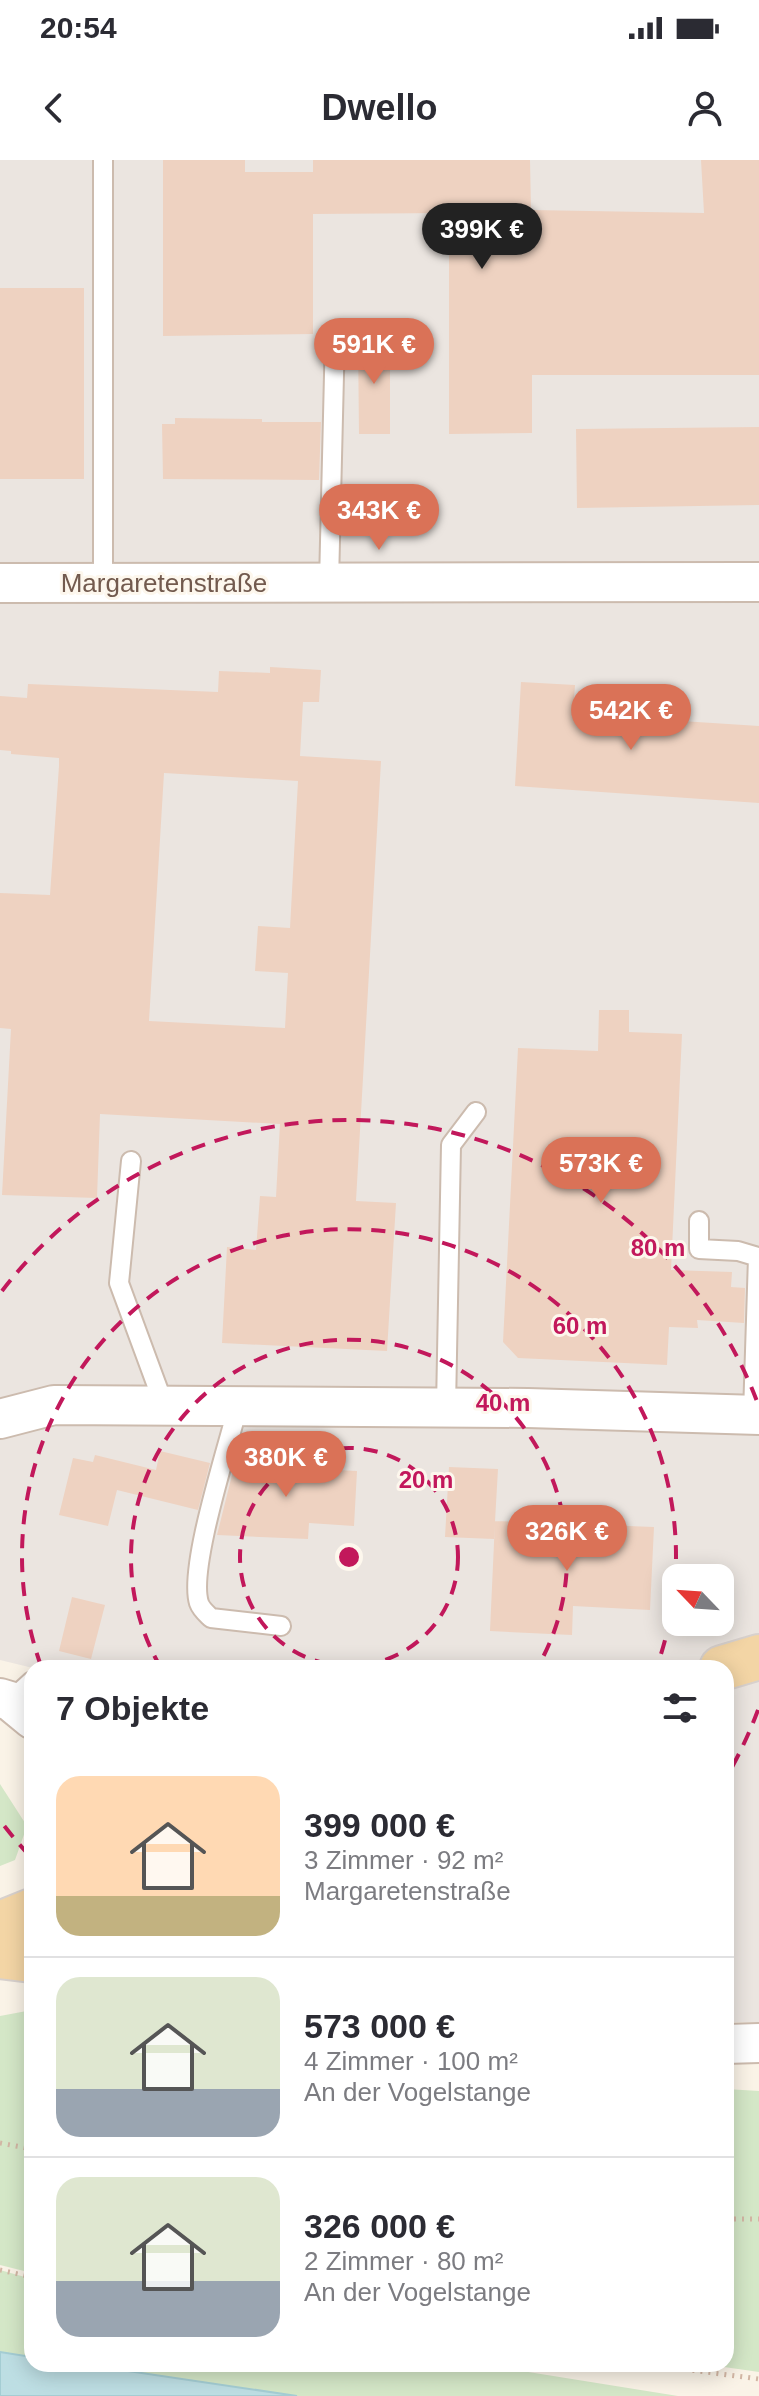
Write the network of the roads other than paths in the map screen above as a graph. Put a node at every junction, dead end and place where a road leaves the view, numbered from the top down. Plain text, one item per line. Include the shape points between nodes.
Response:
1 (103, 160) edge
2 (335, 333) dead end
3 (759, 582) edge
4 (0, 583) edge
5 (103, 583) junction
6 (329, 583) junction
7 (476, 1112) dead end
8 (131, 1161) dead end
9 (699, 1221) dead end
10 (164, 1405) junction
11 (238, 1406) junction
12 (446, 1407) junction
13 (756, 1414) edge
14 (0, 1419) edge
15 (281, 1626) dead end
16 (759, 1657) edge
17 (734, 1664) edge
18 (24, 1914) edge
19 (0, 1924) edge
20 (0, 1956) edge
21 (24, 1959) edge
22 (759, 2043) edge
23 (734, 2044) edge

1 - 5 lane
2 - 6 lane
3 - 6 street, Margaretenstraße
4 - 5 street, Margaretenstraße
5 - 6 street, Margaretenstraße
7 - 12 lane via 451,1145
8 - 10 lane via 119,1283
9 - 13 lane via 699,1249 758,1257
10 - 11 street
10 - 14 street via 54,1405
11 - 12 street
11 - 15 lane via 199,1556 200,1606 211,1618
12 - 13 street
16 - 17 main road
18 - 19 main road
20 - 21 main road
22 - 23 street

